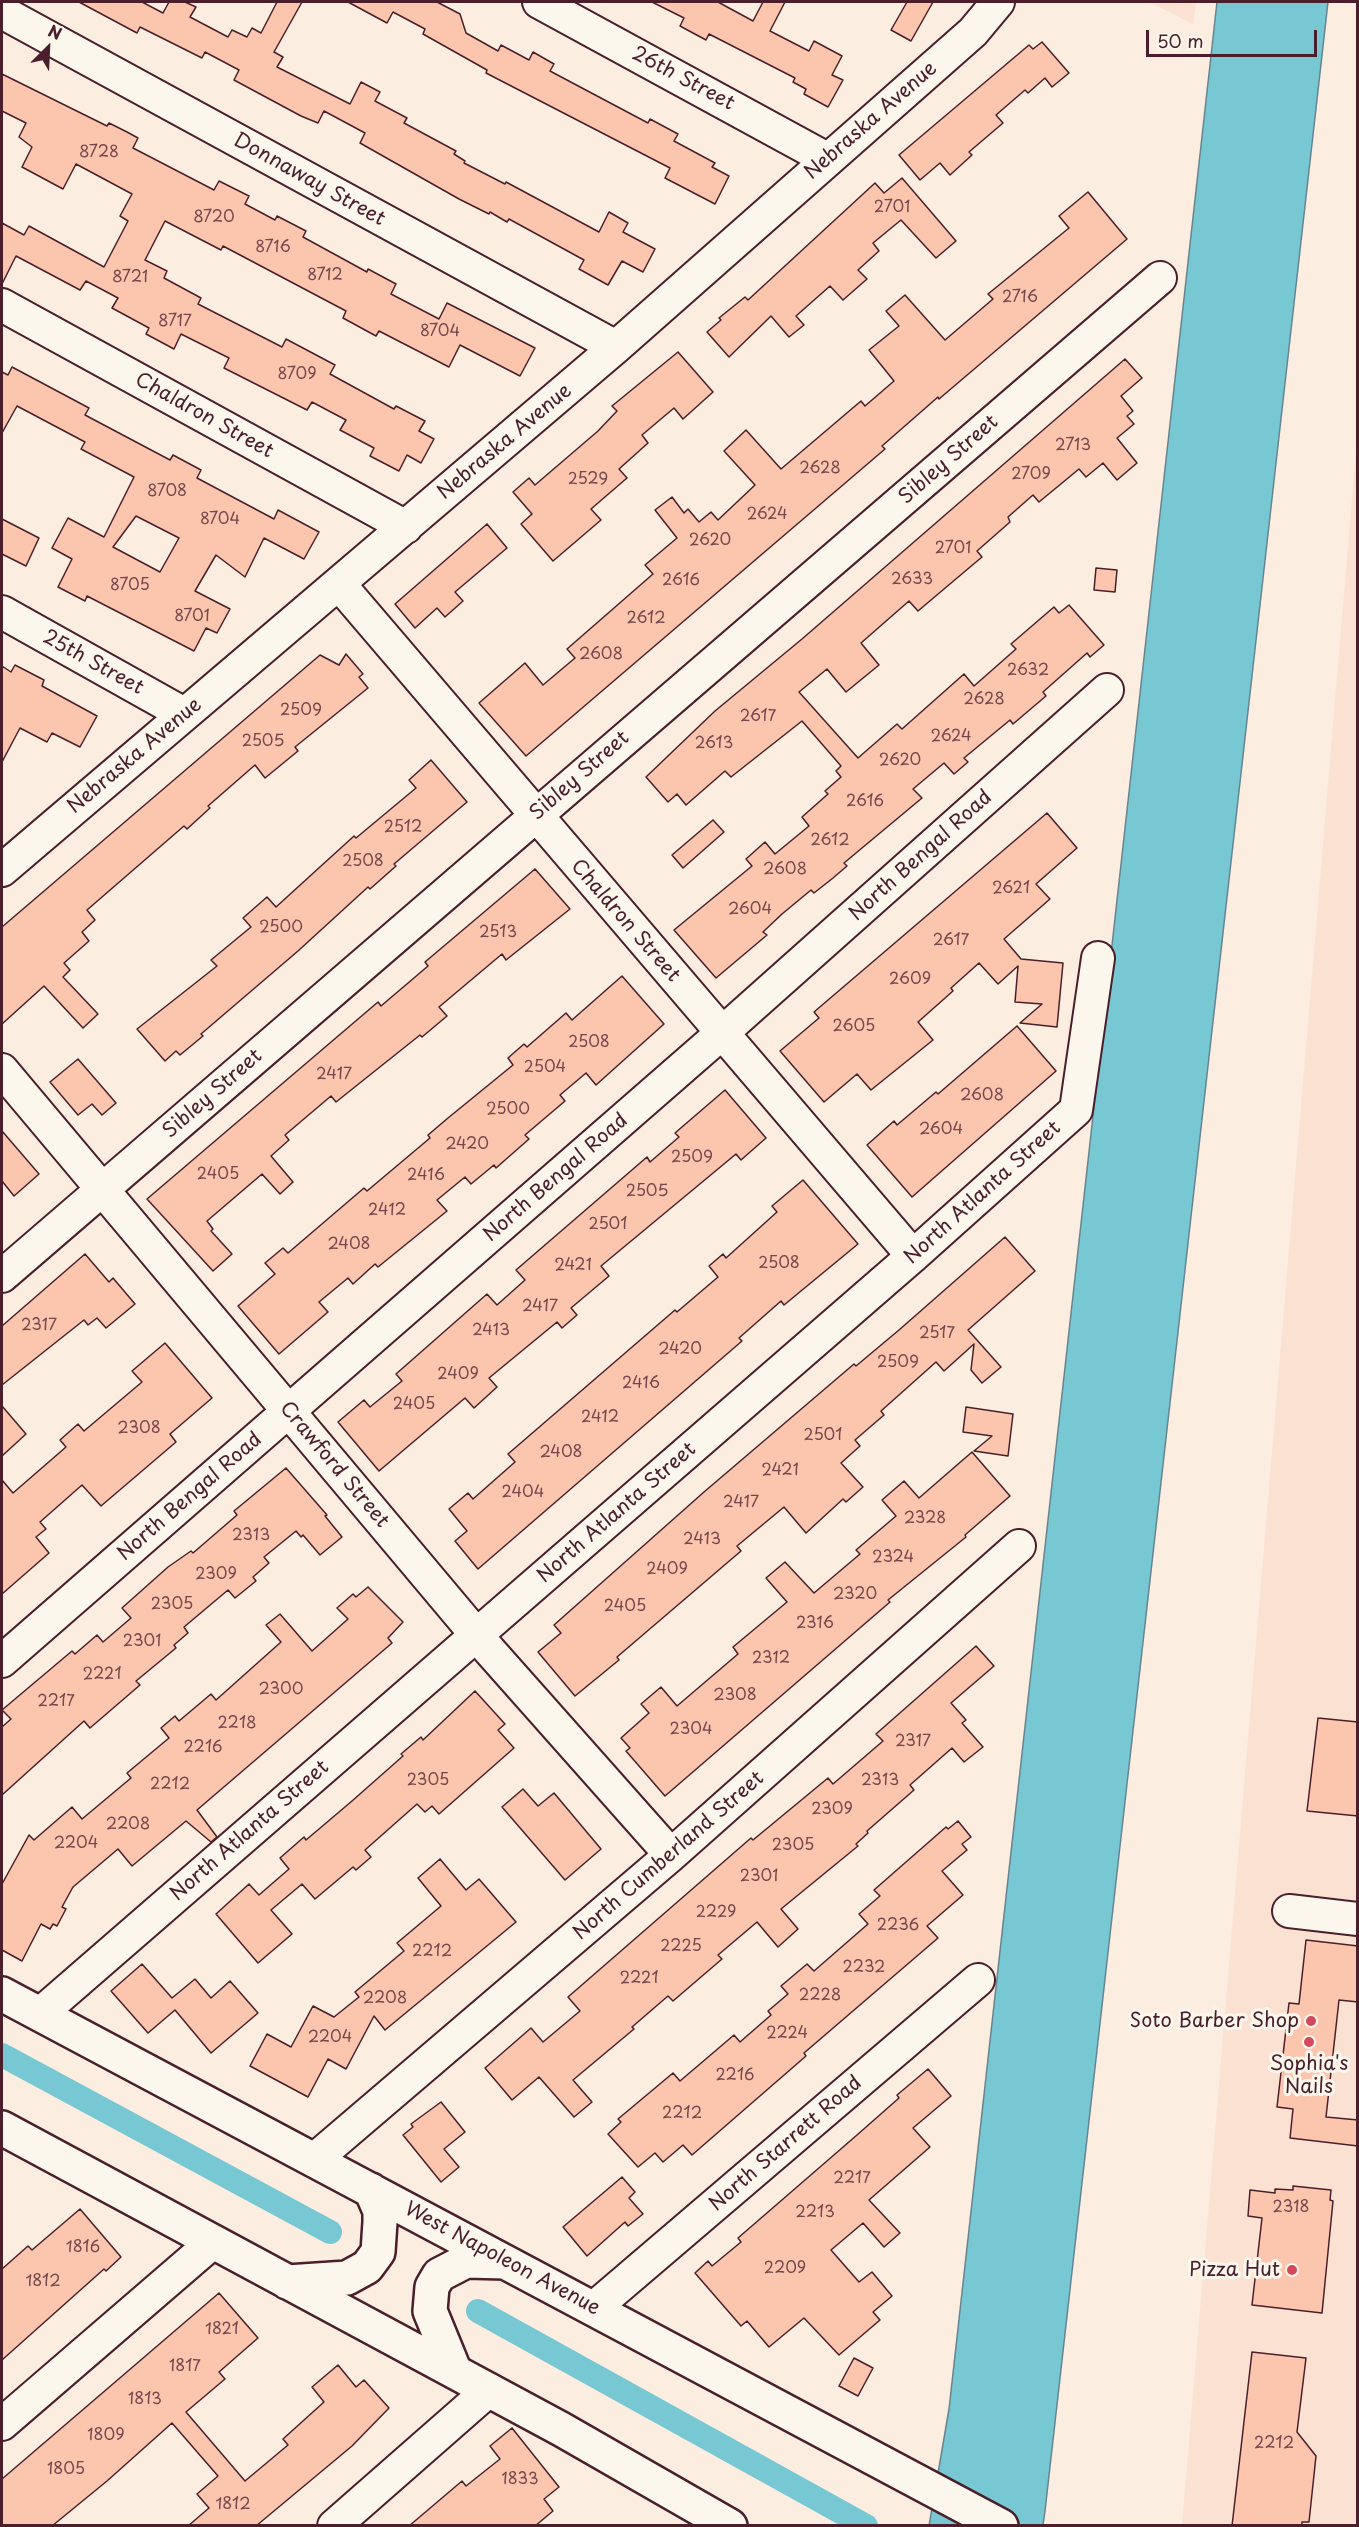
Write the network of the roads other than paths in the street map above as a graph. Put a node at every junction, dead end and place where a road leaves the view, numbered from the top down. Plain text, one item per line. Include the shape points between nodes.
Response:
1 (538, 2) edge
2 (998, 2) edge
3 (2, 12) edge
4 (827, 159) junction
5 (1160, 278) dead end
6 (2, 305) edge
7 (616, 347) junction
8 (406, 527) junction
9 (339, 584) junction
10 (2, 612) edge
11 (1107, 690) dead end
12 (184, 714) junction
13 (535, 815) junction
14 (2, 870) edge
15 (1098, 958) dead end
16 (722, 1033) junction
17 (2, 1070) edge
18 (102, 1191) junction
19 (913, 1256) junction
20 (2, 1276) edge
21 (288, 1412) junction
22 (1019, 1546) dead end
23 (477, 1634) junction
24 (2, 1661) edge
25 (671, 1855) junction
26 (1289, 1911) dead end
27 (1358, 1919) edge
28 (978, 1980) dead end
29 (2, 1994) edge
30 (39, 2014) junction
31 (2, 2128) edge
32 (314, 2160) junction
33 (371, 2190) junction
34 (213, 2242) junction
35 (507, 2262) junction
36 (286, 2282) junction
37 (594, 2308) junction
38 (455, 2372) junction
39 (489, 2390) junction
40 (2, 2424) edge
41 (334, 2526) edge
42 (730, 2526) edge
43 (1001, 2526) edge

1 - 4 street, 26th Street
2 - 4 street, Nebraska Avenue via 973,32
3 - 7 street, Donnaway Street
4 - 7 street, Nebraska Avenue
5 - 13 street, Sibley Street
6 - 8 street, Chaldron Street
7 - 8 street, Nebraska Avenue
8 - 9 street, Nebraska Avenue
9 - 12 street, Nebraska Avenue
9 - 13 street, Chaldron Street
10 - 12 street, 25th Street
11 - 16 street, North Bengal Road
12 - 14 street, Nebraska Avenue
13 - 16 street, Chaldron Street
13 - 18 street, Sibley Street
15 - 19 street, North Atlanta Street via 1076,1110
16 - 19 street, Chaldron Street
16 - 21 street, North Bengal Road
17 - 18 street, Crawford Street
18 - 20 street, Sibley Street
18 - 21 street, Crawford Street
19 - 23 street, North Atlanta Street
21 - 23 street, Crawford Street
21 - 24 street, North Bengal Road
22 - 25 street, North Cumberland Street
23 - 25 street, Crawford Street
23 - 30 street, North Atlanta Street
25 - 32 street, North Cumberland Street
26 - 27 street
28 - 37 street, North Starrett Road
29 - 30 main road, West Napoleon Avenue
30 - 32 main road, West Napoleon Avenue
31 - 34 main road
32 - 33 main road, West Napoleon Avenue
33 - 35 main road, West Napoleon Avenue
33 - 36 main road via 380,2222 378,2252 367,2267 347,2278
34 - 36 main road
34 - 40 street
35 - 37 main road, West Napoleon Avenue
35 - 38 main road via 466,2261 439,2275 432,2287 430,2311
36 - 38 main road
37 - 43 main road, West Napoleon Avenue
38 - 39 main road
39 - 41 street
39 - 42 main road

